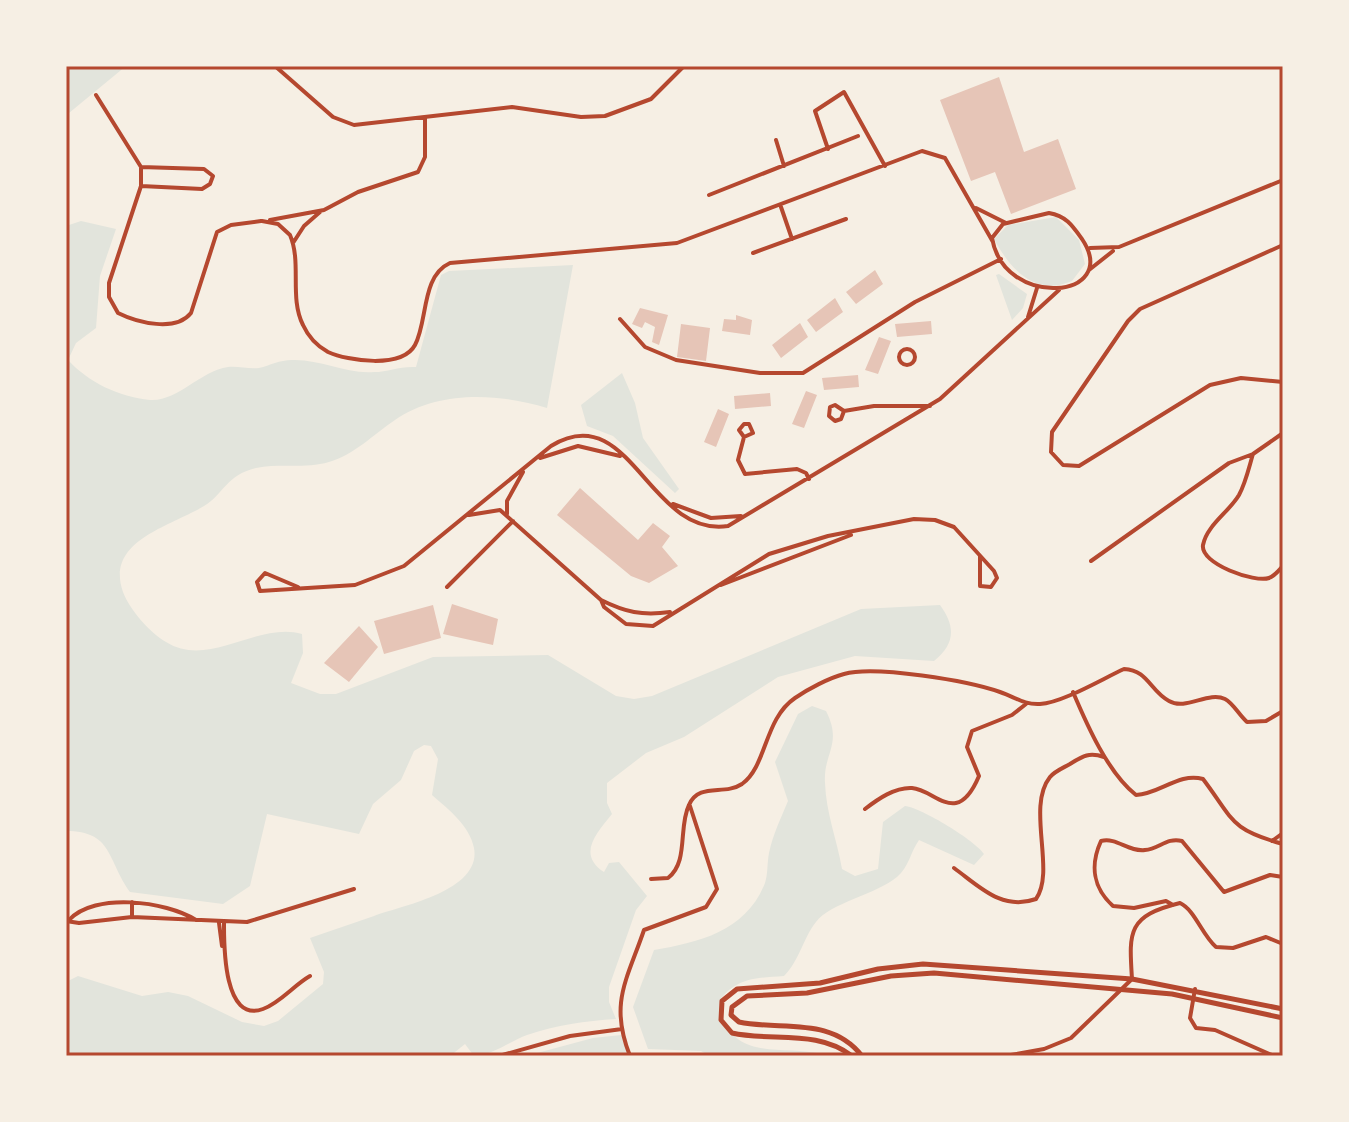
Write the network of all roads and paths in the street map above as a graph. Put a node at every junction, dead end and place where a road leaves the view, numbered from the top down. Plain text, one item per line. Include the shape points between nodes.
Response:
1 (275, 66) edge
2 (684, 66) edge
3 (96, 95) dead end
4 (425, 117) junction
5 (858, 136) dead end
6 (776, 140) dead end
7 (828, 149) junction
8 (784, 166) junction
9 (885, 166) junction
10 (141, 167) junction
11 (1283, 180) edge
12 (141, 186) junction
13 (709, 195) dead end
14 (780, 206) junction
15 (976, 208) junction
16 (324, 210) junction
17 (846, 219) dead end
18 (262, 221) junction
19 (1006, 223) junction
20 (792, 239) junction
21 (993, 242) junction
22 (293, 243) junction
23 (1283, 245) edge
24 (1119, 247) junction
25 (1087, 248) junction
26 (753, 253) dead end
27 (1001, 259) junction
28 (1087, 271) junction
29 (1037, 288) junction
30 (1059, 290) junction
31 (620, 319) dead end
32 (1024, 322) junction
33 (1283, 382) edge
34 (931, 406) junction
35 (844, 411) junction
36 (1283, 433) edge
37 (582, 434) junction
38 (744, 437) dead end
39 (583, 446) junction
40 (1253, 454) junction
41 (622, 456) junction
42 (537, 459) junction
43 (527, 466) junction
44 (809, 479) junction
45 (672, 504) junction
46 (467, 516) junction
47 (744, 516) junction
48 (508, 517) junction
49 (711, 518) junction
50 (513, 521) junction
51 (707, 526) junction
52 (853, 533) junction
53 (784, 549) junction
54 (980, 556) junction
55 (788, 559) junction
56 (1091, 561) dead end
57 (1283, 566) edge
58 (719, 585) junction
59 (298, 587) junction
60 (447, 587) dead end
61 (601, 600) junction
62 (670, 612) junction
63 (638, 616) junction
64 (636, 626) junction
65 (1073, 692) junction
66 (1026, 704) junction
67 (1283, 711) edge
68 (1106, 758) junction
69 (689, 803) junction
70 (865, 809) dead end
71 (1283, 833) edge
72 (1272, 841) junction
73 (1283, 844) edge
74 (954, 868) dead end
75 (1283, 877) edge
76 (651, 879) dead end
77 (354, 889) dead end
78 (132, 902) junction
79 (1173, 905) junction
80 (132, 917) junction
81 (67, 921) edge
82 (198, 921) junction
83 (221, 923) junction
84 (1283, 944) edge
85 (310, 976) dead end
86 (1132, 979) junction
87 (1124, 988) junction
88 (1195, 989) junction
89 (1193, 998) junction
90 (1283, 1009) edge
91 (1283, 1018) edge
92 (622, 1029) junction
93 (499, 1056) edge
94 (630, 1056) edge
95 (852, 1056) edge
96 (862, 1056) edge
97 (1005, 1056) edge
98 (1274, 1056) edge

1 - 4 street via 343,123 373,125
2 - 4 street via 651,99 605,116 512,107
3 - 10 street
4 - 16 street via 425,157 418,172
5 - 7 street
6 - 8 street
7 - 8 street
7 - 9 street via 815,111 844,92
8 - 13 street
9 - 14 street
9 - 15 street via 922,151 941,155
10 - 12 street
10 - 12 street via 204,169 213,178 202,189
11 - 24 street
12 - 18 street via 109,283 111,303 124,316 173,325 188,318 217,232
14 - 20 street
14 - 22 street via 677,243 450,263 432,282 414,346 384,360 336,355 309,336 297,307
15 - 19 street
15 - 21 street
16 - 18 street
16 - 22 street
17 - 20 street
18 - 22 street via 282,226
19 - 21 street
19 - 25 street via 1059,215
20 - 26 street
21 - 27 street
23 - 33 street via 1140,309 1052,432 1051,452 1063,465 1079,466 1210,385 1241,378
24 - 25 street
24 - 28 street
25 - 28 street
27 - 29 street
27 - 31 street via 915,302 803,373 760,373 676,360 645,347
28 - 30 street via 1077,283
29 - 30 street
29 - 32 street
30 - 32 street
32 - 34 street
34 - 35 street
34 - 44 street
35 - 35 street via 835,405 829,416 839,421
36 - 40 street
37 - 39 street
37 - 41 street via 608,443
37 - 42 street via 561,440
38 - 44 street via 738,460 745,474 797,469
39 - 41 street
39 - 42 street
40 - 56 street via 1229,463
40 - 57 street via 1238,497 1211,528 1204,554 1210,562 1259,579
41 - 45 street
42 - 43 street
43 - 46 street
43 - 48 street via 507,501
44 - 47 street
45 - 49 street
45 - 51 street via 689,522
46 - 48 street via 492,510
46 - 59 street via 411,561 370,582
47 - 49 street
47 - 51 street via 728,526
48 - 50 street
49 - 51 street
50 - 60 street
50 - 61 street
52 - 53 street
52 - 54 street via 914,519 935,520 960,532
52 - 55 street
53 - 55 street
53 - 58 street
54 - 54 street via 977,581 991,587 997,578
55 - 58 street
58 - 62 street
59 - 59 street via 265,573 257,582 267,593
61 - 63 street
61 - 64 street via 619,620
62 - 63 street
62 - 64 street via 653,626
63 - 64 street
65 - 66 street via 1044,704
65 - 67 street via 1124,669 1144,676 1168,701 1178,704 1220,697 1247,722 1256,723
65 - 68 street
66 - 69 street via 1000,692 919,676 843,674 795,698 780,712 743,783 702,791
66 - 70 street via 972,731 967,747 979,776 956,802 938,802 907,788
68 - 72 street via 1136,795 1151,794 1188,776 1203,779 1230,820 1251,835
68 - 74 street via 1083,756 1047,781 1042,801 1042,885 1036,899 1004,902
69 - 76 street via 677,867 668,878
69 - 92 street via 716,882 715,896 697,912 644,930 620,993
71 - 72 street
72 - 73 street
75 - 79 street via 1270,875 1224,892 1182,841 1143,851 1101,841 1093,868 1096,885 1113,906 1166,901
77 - 83 street via 247,922
78 - 80 street
78 - 81 street via 77,911
78 - 82 street
79 - 84 street via 1184,904 1216,947 1233,948 1266,937
79 - 86 street via 1150,914 1131,931
80 - 81 street
80 - 82 street
82 - 83 street
83 - 85 street via 231,987 247,1008 271,1006
86 - 87 street
86 - 88 main road
86 - 95 main road via 923,964 820,983 737,989 722,1001 721,1020 732,1033 806,1038
87 - 89 main road
87 - 96 main road via 912,973 807,993 747,996 732,1007 731,1015 739,1022 824,1029
87 - 97 street via 1071,1038
88 - 89 street
88 - 90 main road
89 - 91 main road
89 - 98 street via 1190,1018 1196,1028 1215,1030
92 - 93 street via 570,1036
92 - 94 street

